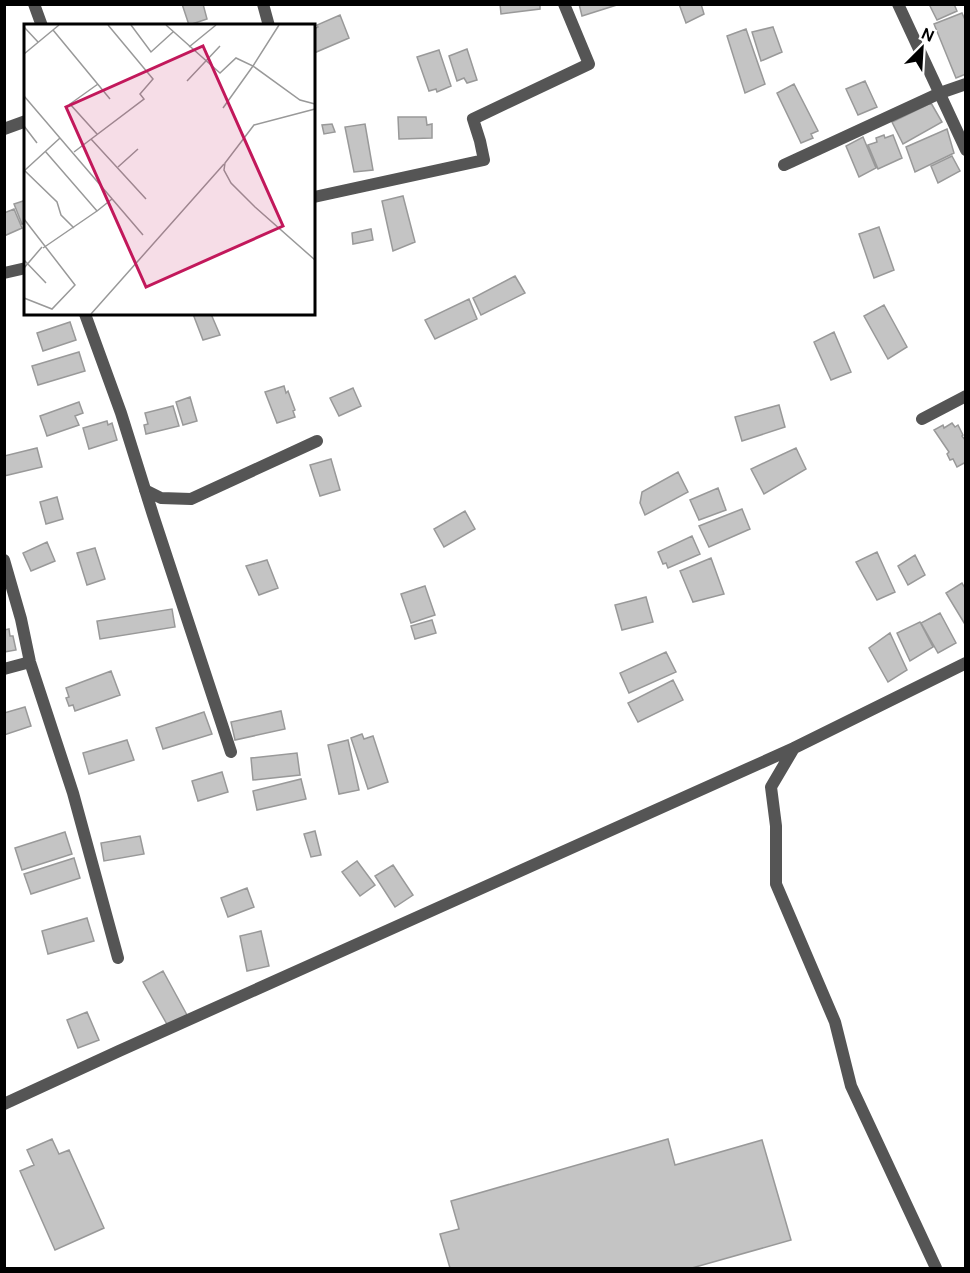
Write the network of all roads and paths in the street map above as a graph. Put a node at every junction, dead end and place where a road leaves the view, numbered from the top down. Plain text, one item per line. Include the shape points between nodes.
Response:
1 (34, 4) edge
2 (263, 4) edge
3 (564, 4) edge
4 (898, 4) edge
5 (41, 24) edge
6 (268, 24) edge
7 (966, 84) edge
8 (940, 93) junction
9 (24, 122) edge
10 (4, 129) edge
11 (966, 150) edge
12 (783, 165) dead end
13 (315, 197) edge
14 (24, 268) edge
15 (4, 273) edge
16 (85, 315) edge
17 (966, 396) edge
18 (922, 419) dead end
19 (317, 441) dead end
20 (145, 490) junction
21 (4, 560) edge
22 (30, 662) junction
23 (966, 663) edge
24 (4, 669) edge
25 (794, 748) junction
26 (231, 752) dead end
27 (118, 958) dead end
28 (4, 1104) edge
29 (936, 1269) edge

1 - 5 street
2 - 6 street
3 - 13 street via 589,64 473,119 484,160
4 - 8 street
7 - 8 street
8 - 11 street
8 - 12 street
9 - 10 street
14 - 15 street
16 - 20 street
17 - 18 street
19 - 20 street via 191,499 161,498
20 - 26 street
21 - 22 street
22 - 24 street
22 - 27 street
23 - 25 street
25 - 28 street
25 - 29 street via 771,787 776,884 835,1022 851,1086

